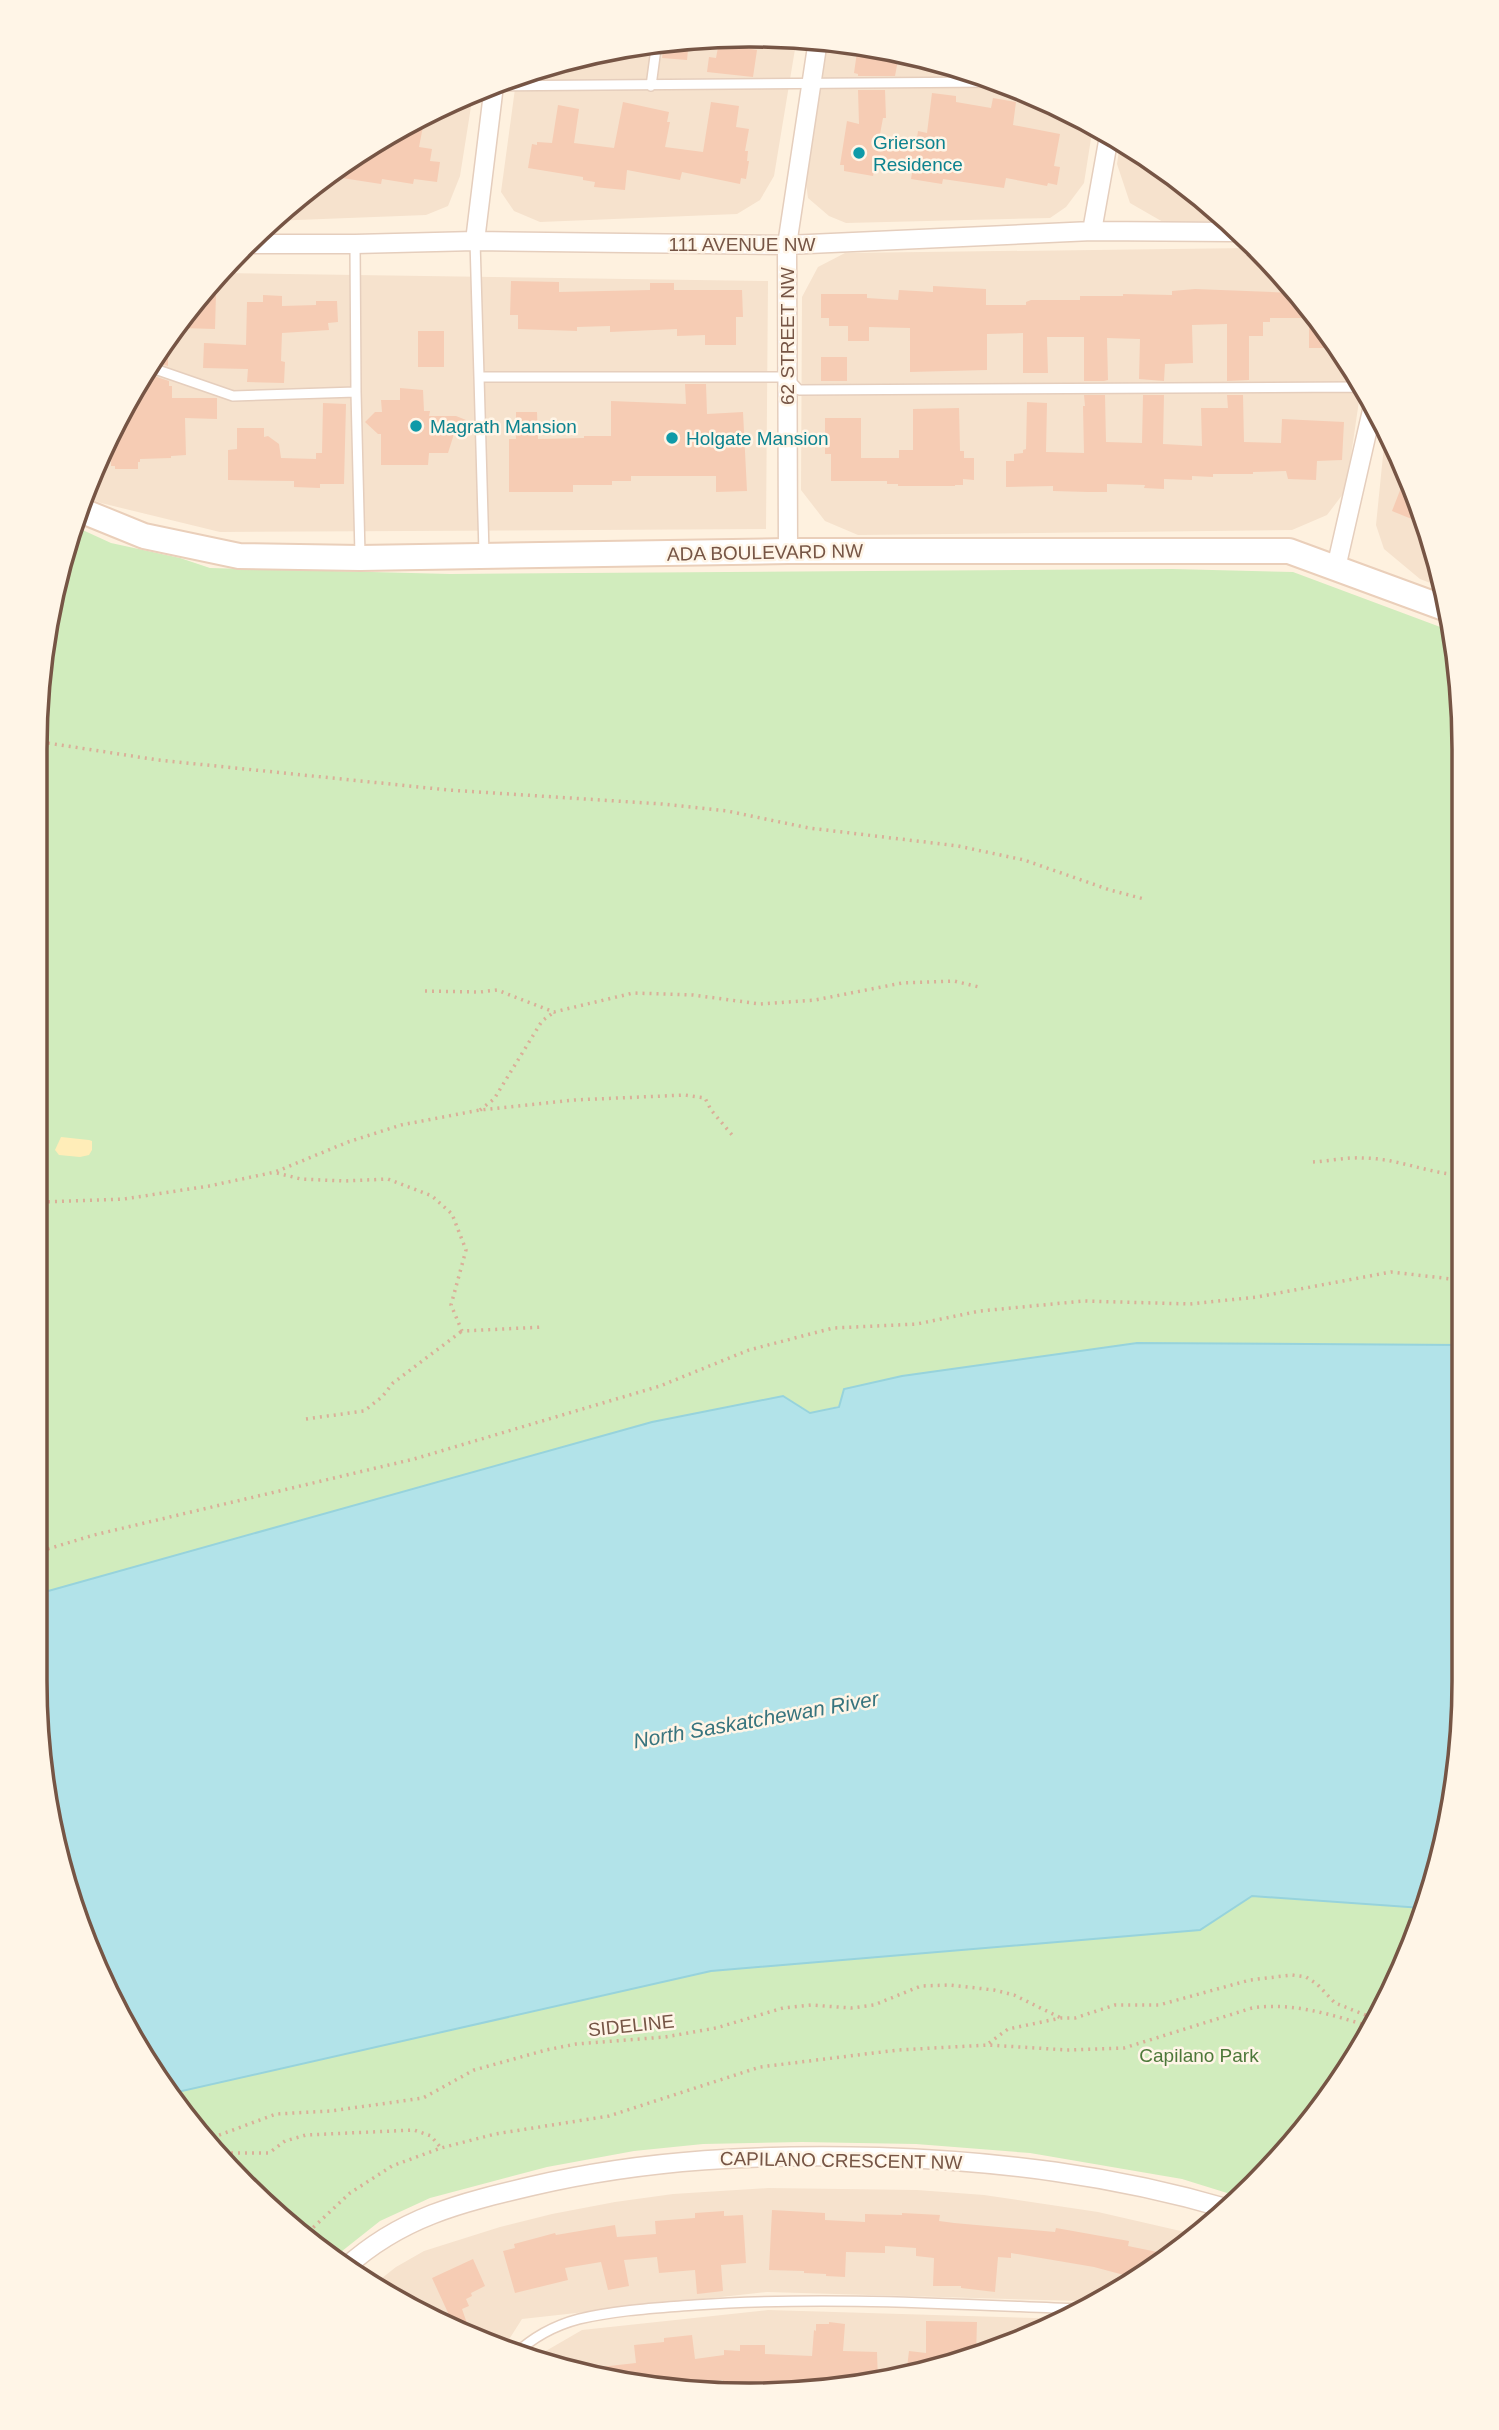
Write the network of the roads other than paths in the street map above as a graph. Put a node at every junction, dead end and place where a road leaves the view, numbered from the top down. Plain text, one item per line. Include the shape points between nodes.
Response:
1 (816, 51) edge
2 (655, 53) edge
3 (962, 82) joint
4 (966, 82) edge
5 (811, 85) junction
6 (521, 86) edge
7 (651, 86) junction
8 (492, 97) edge
9 (1107, 145) edge
10 (1092, 231) junction
11 (1224, 232) edge
12 (475, 241) junction
13 (263, 244) edge
14 (355, 244) junction
15 (787, 245) junction
16 (159, 370) edge
17 (479, 377) junction
18 (787, 377) junction
19 (1351, 387) edge
20 (356, 392) junction
21 (1370, 421) edge
22 (89, 514) edge
23 (788, 551) junction
24 (484, 556) junction
25 (360, 558) junction
26 (1336, 568) junction
27 (1437, 606) edge
28 (1215, 2206) edge
29 (354, 2260) edge
30 (1063, 2308) edge
31 (526, 2346) edge

1 - 5 street, 62 STREET NW
2 - 7 lane
3 - 4 lane
3 - 5 lane
5 - 7 lane
5 - 15 street, 62 STREET NW
6 - 7 lane
8 - 12 street
9 - 10 street
10 - 11 street, 111 AVENUE NW
10 - 15 street, 111 AVENUE NW
12 - 14 street, 111 AVENUE NW
12 - 15 street, 111 AVENUE NW
12 - 17 lane
13 - 14 street, 111 AVENUE NW
14 - 20 lane
15 - 18 street, 62 STREET NW
16 - 20 lane via 233,396
17 - 18 lane
17 - 24 lane
18 - 19 lane via 799,390
18 - 23 street, 62 STREET NW
20 - 25 lane
21 - 26 street
22 - 25 street, ADA BOULEVARD NW via 144,537 239,556
23 - 24 street, ADA BOULEVARD NW
23 - 26 street, ADA BOULEVARD NW via 1289,551
24 - 25 street, ADA BOULEVARD NW
26 - 27 street, ADA BOULEVARD NW
28 - 29 street, CAPILANO CRESCENT NW via 1094,2178 1001,2164 844,2156 724,2157 612,2169 459,2205 398,2228
30 - 31 lane via 763,2300 578,2319

